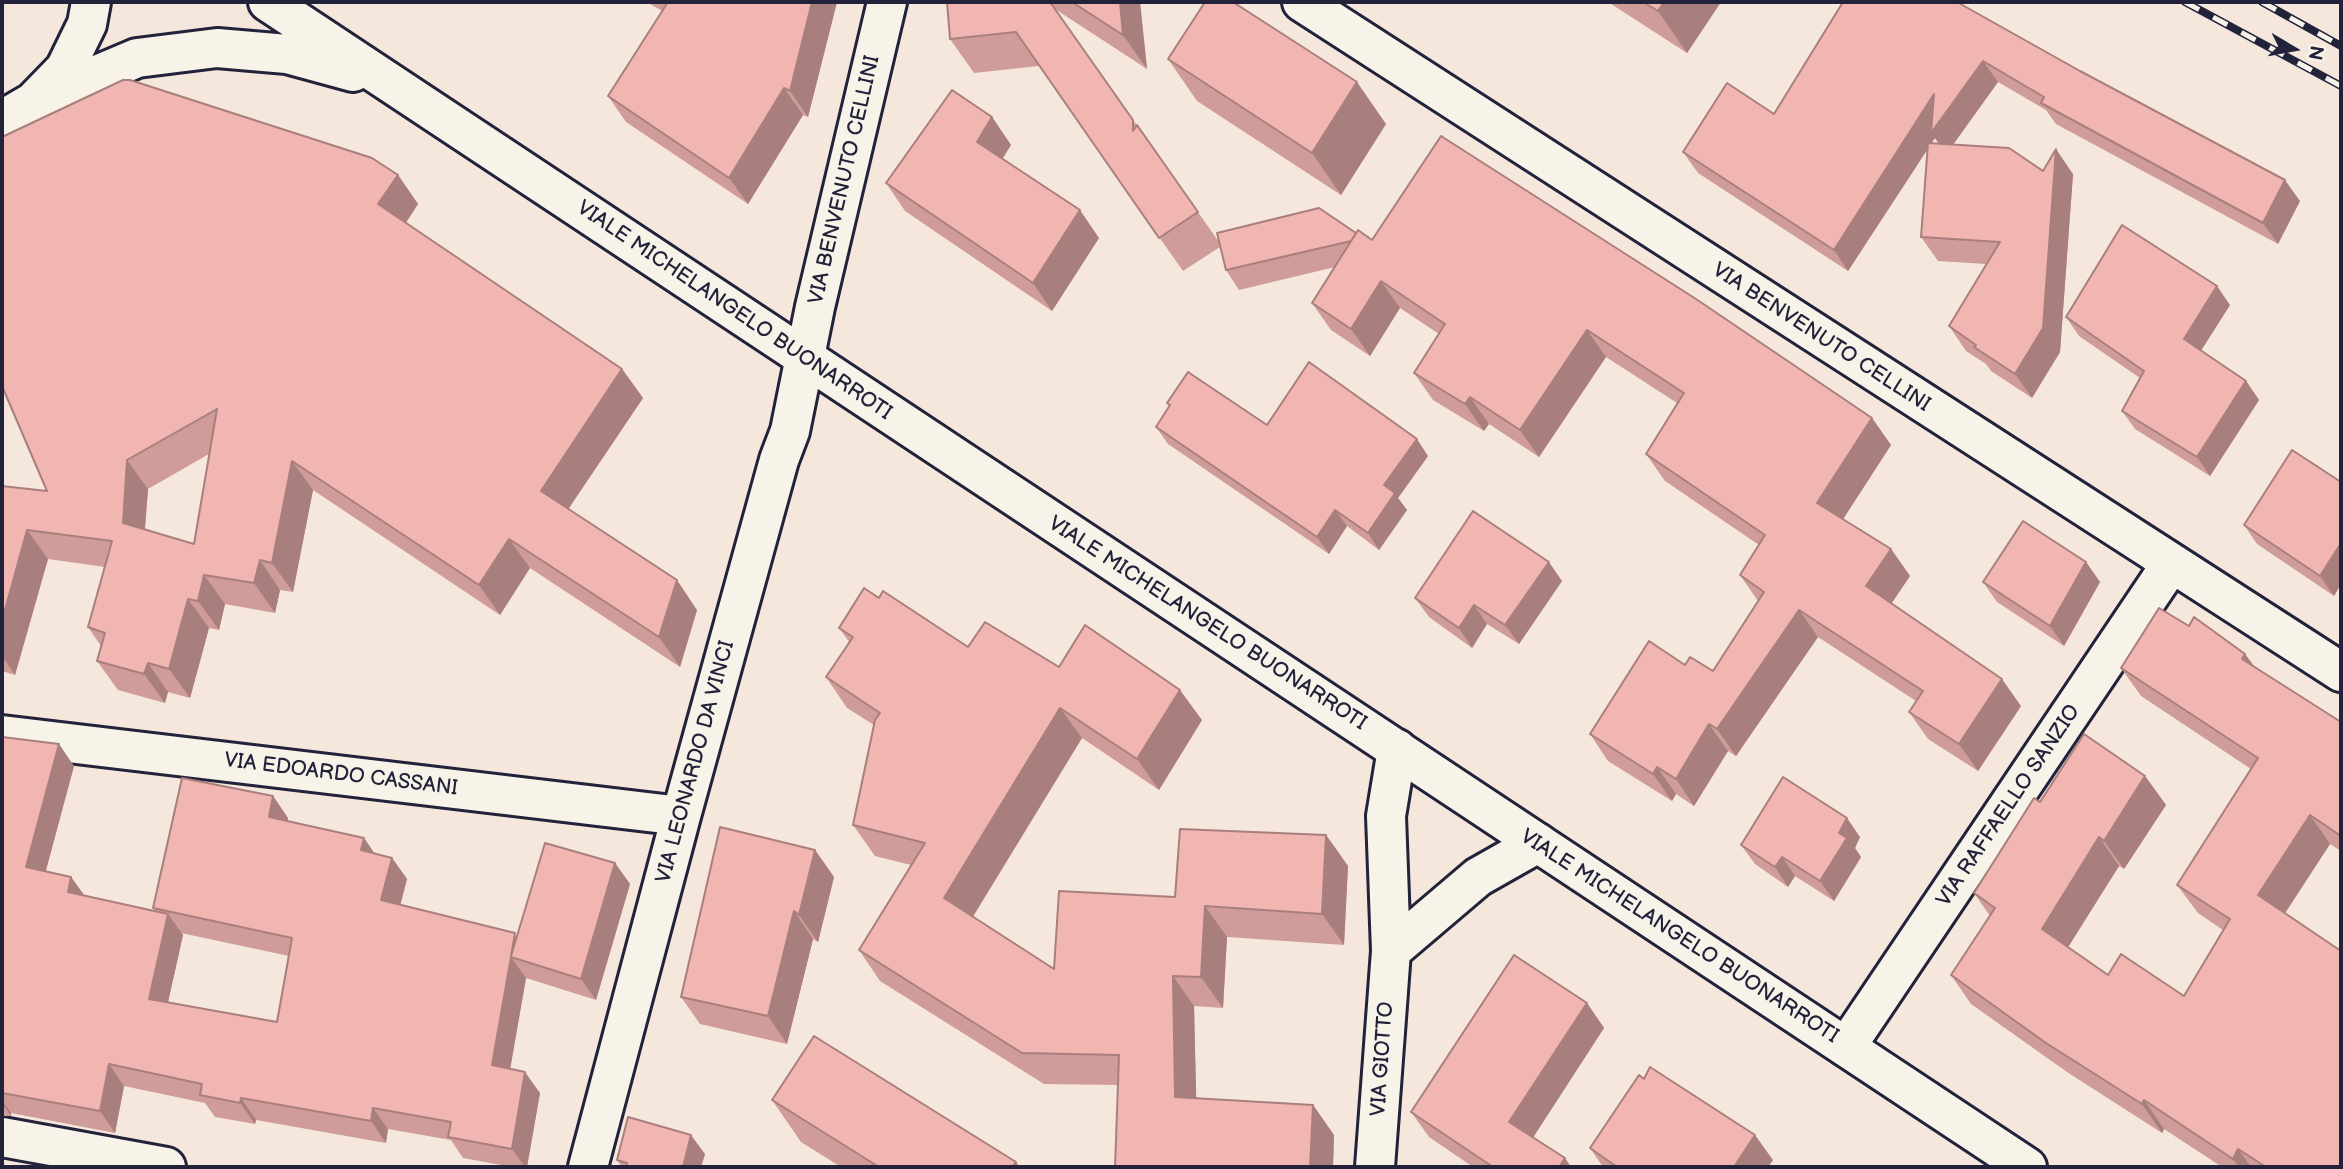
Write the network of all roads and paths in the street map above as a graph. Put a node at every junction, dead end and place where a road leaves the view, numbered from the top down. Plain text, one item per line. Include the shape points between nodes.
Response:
1 (91, 2) edge
2 (268, 2) edge
3 (887, 2) edge
4 (1302, 2) edge
5 (386, 80) junction
6 (17, 111) edge
7 (804, 358) junction
8 (2171, 564) junction
9 (2341, 672) edge
10 (2, 735) edge
11 (1397, 750) junction
12 (681, 816) junction
13 (1538, 843) junction
14 (1391, 951) junction
15 (1846, 1047) junction
16 (2, 1136) edge
17 (91, 1160) edge
18 (166, 1167) edge
19 (589, 1167) edge
20 (1375, 1167) edge
21 (2027, 1167) edge

1 - 6 street via 88,24 65,69
2 - 5 street, VIALE MICHELANGELO BUONARROTI
3 - 7 street, VIA BENVENUTO CELLINI
4 - 8 street, VIA BENVENUTO CELLINI
5 - 6 street, VIALE MICHELANGELO BUONARROTI via 287,54 217,48 137,58
5 - 7 street, VIALE MICHELANGELO BUONARROTI
7 - 11 street, VIALE MICHELANGELO BUONARROTI
7 - 12 street, VIA LEONARDO DA VINCI via 790,431
8 - 9 street, VIA BENVENUTO CELLINI
8 - 15 street, VIA RAFFAELLO SANZIO
10 - 12 street, VIA EDOARDO CASSANI
11 - 13 street, VIALE MICHELANGELO BUONARROTI
11 - 14 street, VIA GIOTTO via 1386,816
12 - 19 street, VIA LEONARDO DA VINCI
13 - 14 street via 1478,877
13 - 15 street, VIALE MICHELANGELO BUONARROTI
14 - 20 street, VIA GIOTTO
15 - 21 street, VIALE MICHELANGELO BUONARROTI
16 - 17 street
17 - 18 street

